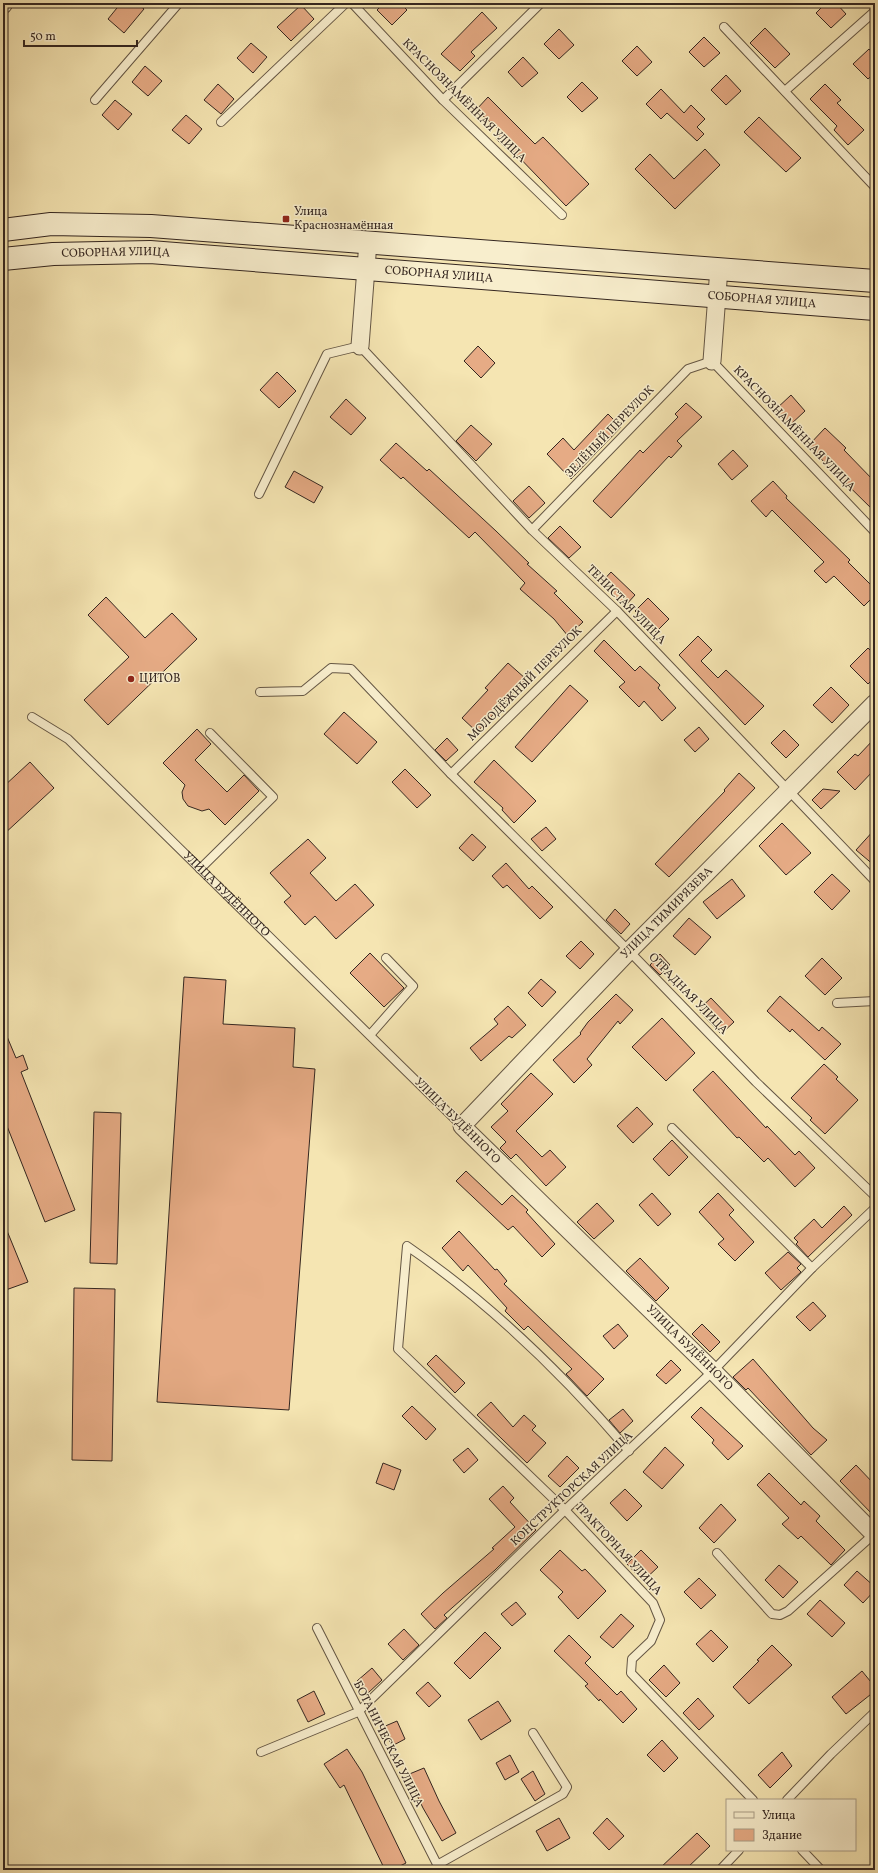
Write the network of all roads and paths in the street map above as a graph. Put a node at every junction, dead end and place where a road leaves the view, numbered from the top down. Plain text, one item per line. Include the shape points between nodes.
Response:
1 (179, 3) edge
2 (346, 3) edge
3 (352, 3) edge
4 (541, 3) edge
5 (875, 11) edge
6 (724, 27) dead end
7 (786, 91) junction
8 (95, 100) dead end
9 (443, 100) junction
10 (221, 122) dead end
11 (875, 186) edge
12 (562, 215) dead end
13 (3, 230) edge
14 (368, 242) junction
15 (3, 259) edge
16 (366, 268) junction
17 (719, 268) junction
18 (875, 281) edge
19 (717, 297) junction
20 (875, 309) edge
21 (360, 346) junction
22 (712, 361) junction
23 (259, 494) dead end
24 (532, 530) junction
25 (875, 532) edge
26 (617, 611) junction
27 (260, 692) dead end
28 (875, 703) edge
29 (32, 717) dead end
30 (210, 733) dead end
31 (451, 774) junction
32 (789, 789) junction
33 (200, 868) junction
34 (875, 881) edge
35 (629, 952) junction
36 (386, 958) dead end
37 (875, 1001) edge
38 (836, 1003) dead end
39 (370, 1035) junction
40 (462, 1126) junction
41 (672, 1128) dead end
42 (875, 1196) edge
43 (875, 1208) edge
44 (812, 1268) junction
45 (713, 1372) junction
46 (629, 1451) junction
47 (565, 1510) junction
48 (875, 1535) edge
49 (717, 1554) dead end
50 (316, 1628) dead end
51 (358, 1712) junction
52 (875, 1712) edge
53 (533, 1733) dead end
54 (261, 1752) dead end
55 (752, 1799) edge
56 (788, 1799) edge
57 (738, 1851) edge
58 (803, 1851) edge
59 (439, 1868) edge
60 (720, 1870) edge
61 (821, 1870) edge

1 - 8 lane
2 - 10 lane
3 - 9 lane, КРАСНОЗНАМЁННАЯ УЛИЦА
4 - 9 lane
5 - 7 lane
6 - 7 lane
7 - 11 lane
9 - 12 lane, КРАСНОЗНАМЁННАЯ УЛИЦА
13 - 14 street via 52,224 109,224
14 - 16 street
14 - 17 street
15 - 16 street, СОБОРНАЯ УЛИЦА via 53,254 150,252
16 - 19 street, СОБОРНАЯ УЛИЦА
16 - 21 street
17 - 18 street
17 - 19 street
19 - 20 street, СОБОРНАЯ УЛИЦА
19 - 22 street
21 - 23 lane via 327,354
21 - 24 lane, ТЕНИСТАЯ УЛИЦА
22 - 24 lane, ЗЕЛЁНЫЙ ПЕРЕУЛОК via 688,369
22 - 25 lane, КРАСНОЗНАМЁННАЯ УЛИЦА
24 - 26 lane, ТЕНИСТАЯ УЛИЦА
26 - 31 lane, МОЛОДЁЖНЫЙ ПЕРЕУЛОК
26 - 32 lane, ТЕНИСТАЯ УЛИЦА
27 - 31 lane, ОТРАДНАЯ УЛИЦА via 303,691 332,668 351,669
28 - 32 street, УЛИЦА ТИМИРЯЗЕВА
29 - 33 lane, УЛИЦА БУДЁННОГО via 68,739
30 - 33 lane via 273,797
31 - 35 lane, ОТРАДНАЯ УЛИЦА
32 - 34 lane, ТЕНИСТАЯ УЛИЦА
32 - 35 street, УЛИЦА ТИМИРЯЗЕВА
33 - 39 lane, УЛИЦА БУДЁННОГО
35 - 40 street, УЛИЦА ТИМИРЯЗЕВА
35 - 42 lane, ОТРАДНАЯ УЛИЦА via 756,1082
36 - 39 lane via 413,986
37 - 38 lane
39 - 40 lane, УЛИЦА БУДЁННОГО
40 - 45 street, УЛИЦА БУДЁННОГО
41 - 44 lane
43 - 44 lane, КОНСТРУКТОРСКАЯ УЛИЦА
44 - 45 lane, КОНСТРУКТОРСКАЯ УЛИЦА
45 - 46 lane, КОНСТРУКТОРСКАЯ УЛИЦА
45 - 48 street, УЛИЦА БУДЁННОГО
46 - 47 lane, КОНСТРУКТОРСКАЯ УЛИЦА
46 - 47 lane, ТРАКТОРНАЯ УЛИЦА via 598,1414 544,1359 448,1274 407,1246 398,1349
47 - 51 lane, КОНСТРУКТОРСКАЯ УЛИЦА
47 - 55 lane, ТРАКТОРНАЯ УЛИЦА via 653,1603 658,1614 660,1620 651,1641 632,1659 631,1673
48 - 49 lane via 788,1611 780,1615 772,1614
50 - 51 lane, БОТАНИЧЕСКАЯ УЛИЦА
51 - 54 lane, КОНСТРУКТОРСКАЯ УЛИЦА
51 - 59 lane, БОТАНИЧЕСКАЯ УЛИЦА
52 - 56 lane
53 - 59 lane via 567,1787 563,1794
57 - 60 lane
58 - 61 lane

